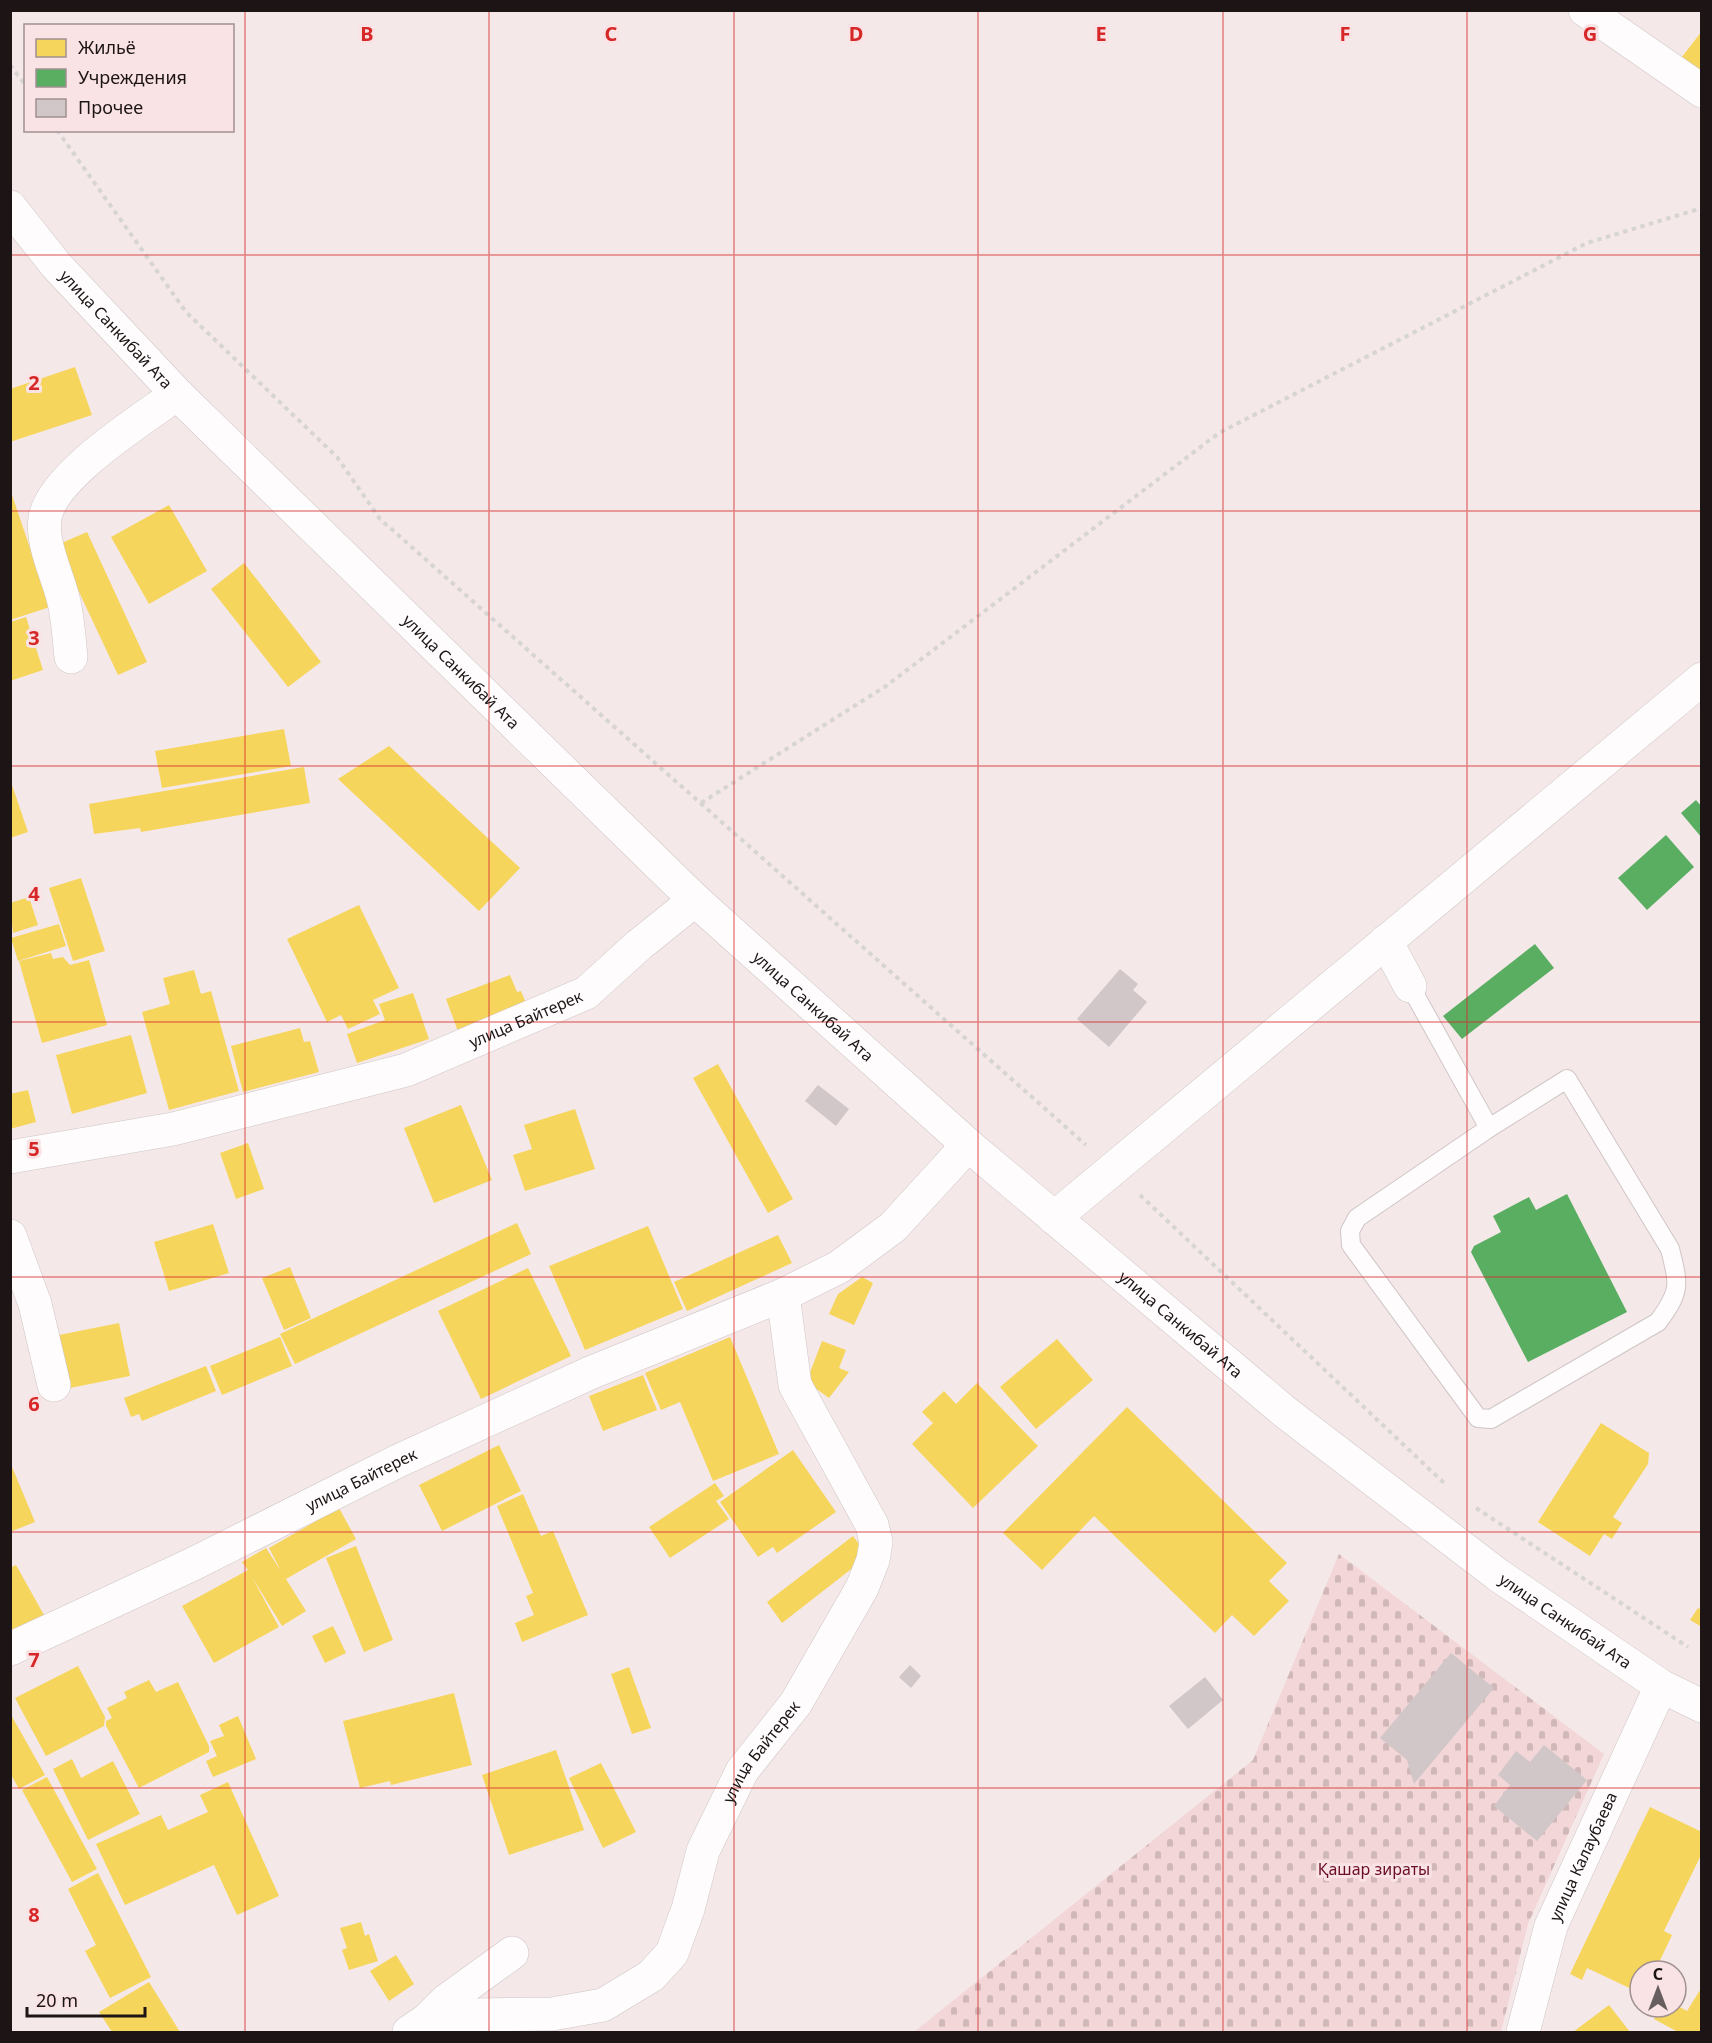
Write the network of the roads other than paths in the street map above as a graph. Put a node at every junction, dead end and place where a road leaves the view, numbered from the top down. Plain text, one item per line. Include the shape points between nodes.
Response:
1 (1585, 10) edge
2 (1701, 91) edge
3 (10, 207) edge
4 (177, 394) junction
5 (71, 657) dead end
6 (1701, 679) edge
7 (695, 900) junction
8 (1386, 941) junction
9 (1410, 986) joint
10 (1489, 1128) junction
11 (968, 1145) junction
12 (10, 1156) edge
13 (1054, 1218) junction
14 (10, 1236) edge
15 (783, 1295) junction
16 (54, 1385) dead end
17 (10, 1649) edge
18 (1661, 1686) junction
19 (1701, 1706) edge
20 (512, 1953) dead end
21 (418, 2026) edge
22 (1522, 2032) edge

1 - 2 street
3 - 4 street, улица Санкибай Ата via 56,265
4 - 5 street via 100,451 51,500 45,518 46,535 64,600
4 - 7 street, улица Санкибай Ата
6 - 8 street
7 - 11 street, улица Санкибай Ата
7 - 12 street, улица Байтерек via 586,993 406,1070 173,1129
8 - 9 street
8 - 13 street
9 - 10 lane
10 - 10 lane via 1357,1218 1350,1232 1351,1245 1473,1415 1491,1419 1658,1322 1674,1300 1678,1280 1670,1249 1567,1079
11 - 13 street, улица Санкибай Ата
11 - 15 street, улица Байтерек via 893,1227 839,1267
13 - 18 street, улица Санкибай Ата via 1285,1412 1497,1575
14 - 16 street via 35,1304
15 - 17 street, улица Байтерек via 569,1383 398,1461 193,1564
15 - 21 street, улица Байтерек via 795,1385 872,1525 876,1542 862,1588 796,1703 742,1771 703,1851 672,1953 651,1976 603,2005 552,2014 467,2015
18 - 19 street, улица Санкибай Ата
18 - 22 street, улица Калаубаева via 1551,1926
20 - 21 street

